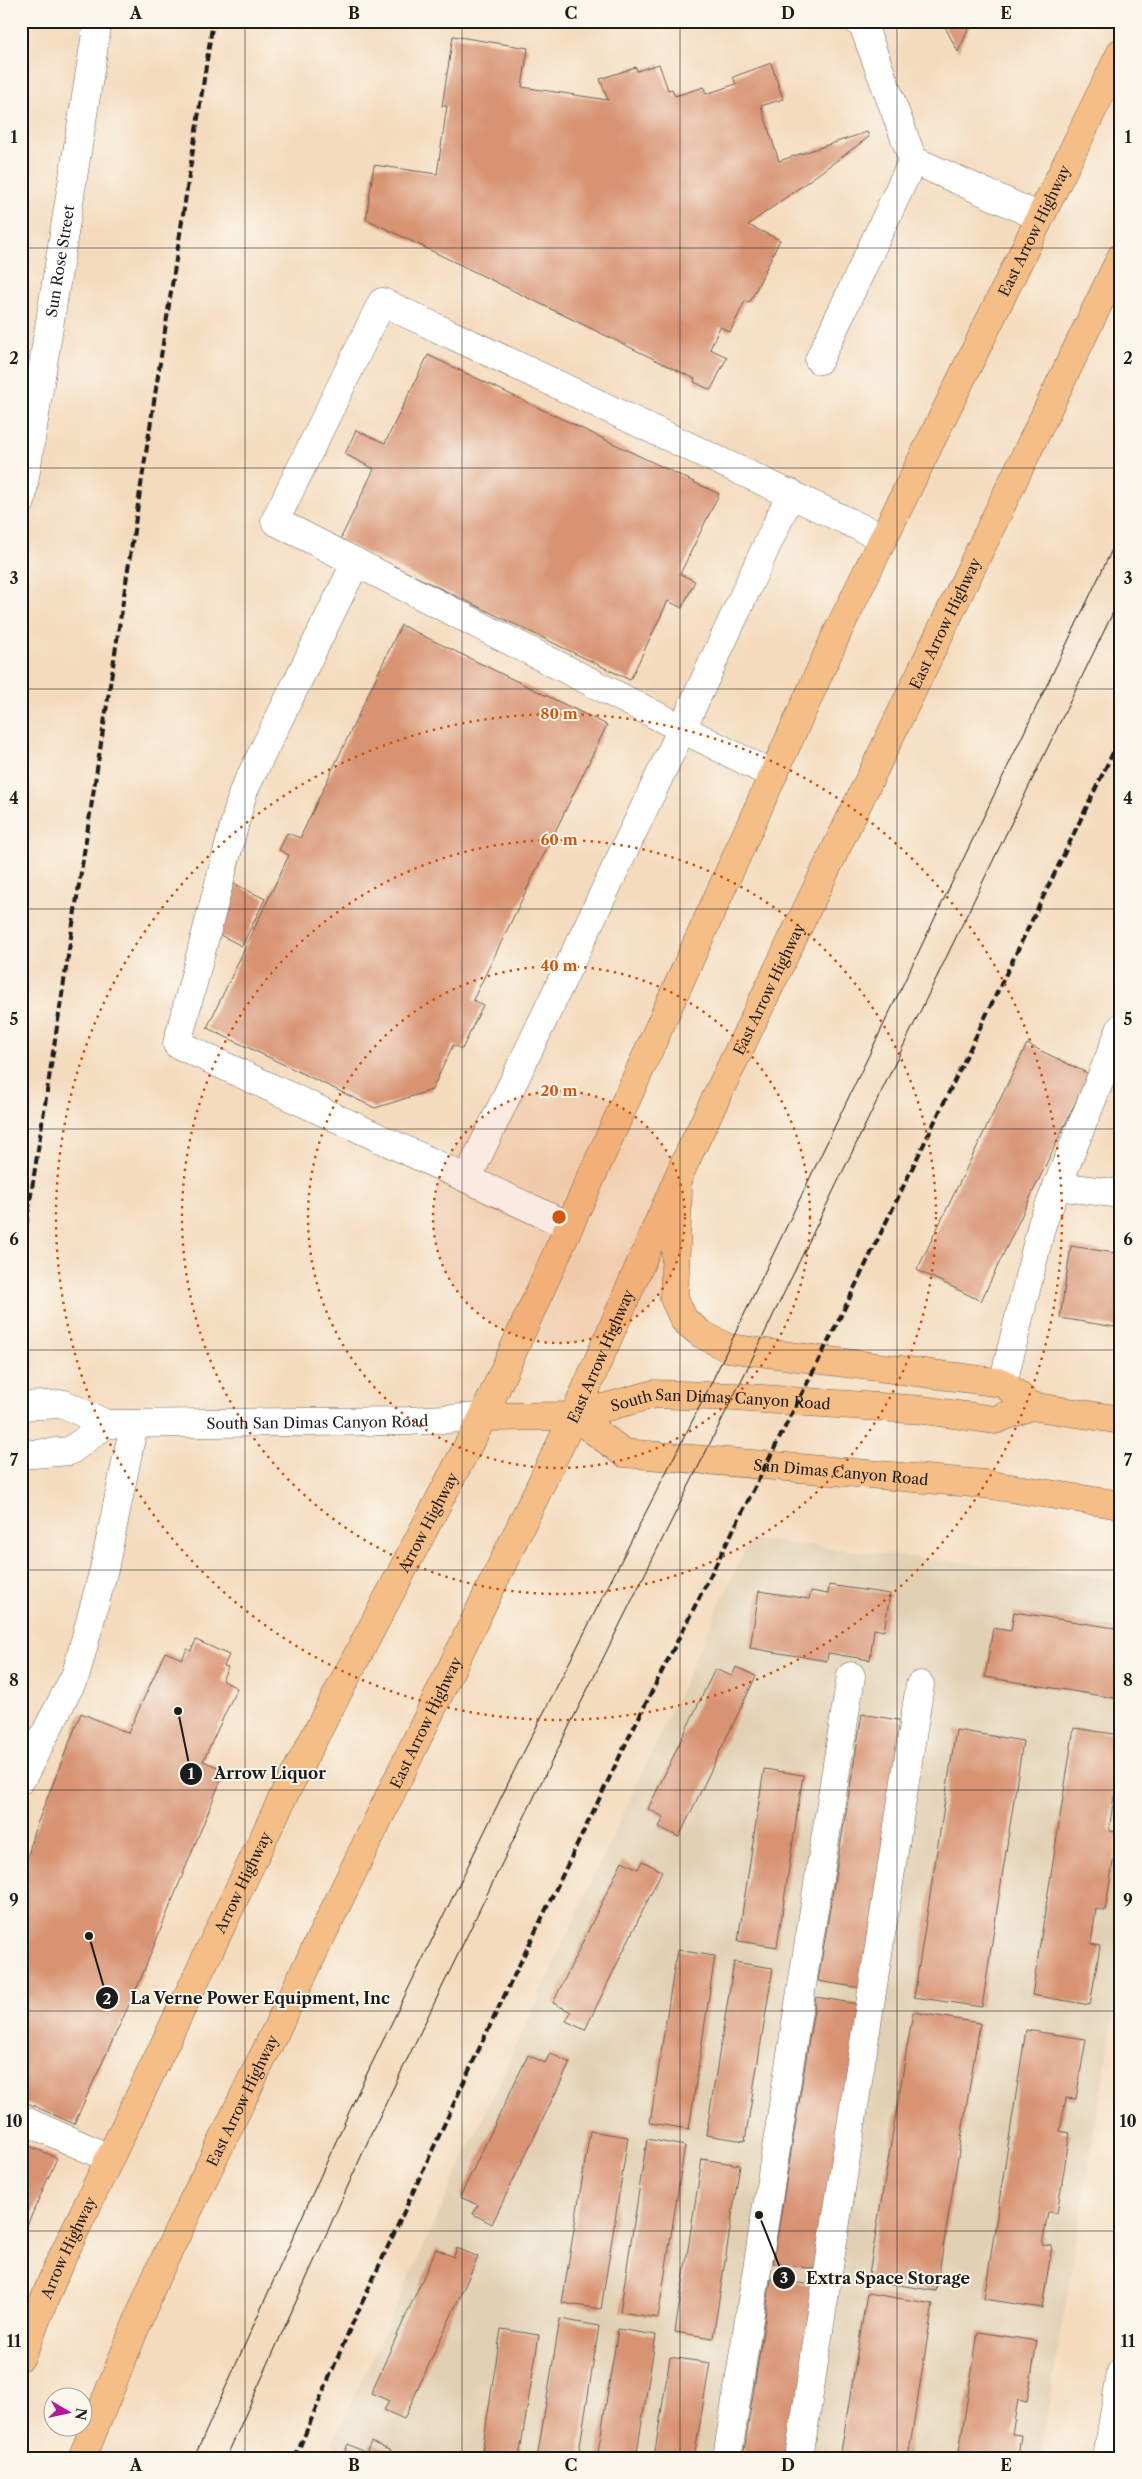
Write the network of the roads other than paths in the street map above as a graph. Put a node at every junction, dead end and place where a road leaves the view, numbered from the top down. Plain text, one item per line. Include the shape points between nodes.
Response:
1 (98, 21) edge
2 (857, 21) edge
3 (1121, 52) edge
4 (913, 160) junction
5 (1040, 217) junction
6 (1121, 257) edge
7 (819, 360) dead end
8 (791, 493) junction
9 (21, 502) edge
10 (884, 538) junction
11 (356, 562) junction
12 (682, 729) junction
13 (773, 775) junction
14 (1121, 1028) edge
15 (468, 1177) junction
16 (678, 1177) junction
17 (1057, 1186) junction
18 (1121, 1194) edge
19 (569, 1226) junction
20 (1003, 1383) junction
21 (21, 1406) edge
22 (1031, 1406) junction
23 (574, 1416) junction
24 (483, 1417) junction
25 (1121, 1420) edge
26 (106, 1424) junction
27 (134, 1424) junction
28 (21, 1455) edge
29 (1121, 1505) edge
30 (851, 1676) dead end
31 (920, 1685) dead end
32 (21, 1780) edge
33 (21, 2118) edge
34 (110, 2158) junction
35 (21, 2357) edge
36 (1121, 2372) edge
37 (1113, 2442) edge
38 (82, 2458) edge
39 (727, 2458) edge
40 (799, 2458) edge

1 - 9 street, Sun Rose Street
2 - 4 street via 863,25
3 - 5 main road, East Arrow Highway
4 - 5 street
4 - 7 street
5 - 10 main road, East Arrow Highway
6 - 16 main road, East Arrow Highway
8 - 10 street
8 - 11 street via 382,302 275,521
8 - 12 street
10 - 13 main road, East Arrow Highway
11 - 12 street
11 - 15 street via 242,792 177,1044
12 - 13 street
12 - 15 street
13 - 19 main road, East Arrow Highway
14 - 17 street
15 - 19 street
16 - 20 main road via 674,1298 684,1320 701,1334 728,1348 746,1351
16 - 23 main road, East Arrow Highway
17 - 18 street
17 - 20 street via 1042,1224
19 - 24 main road, East Arrow Highway
20 - 22 main road
21 - 26 street, South San Dimas Canyon Road via 64,1404
22 - 23 main road, South San Dimas Canyon Road via 995,1420 923,1410 654,1394
22 - 25 main road
23 - 24 main road, South San Dimas Canyon Road
23 - 29 main road, San Dimas Canyon Road via 624,1453 984,1484
23 - 38 main road, East Arrow Highway via 155,2279
24 - 27 street, South San Dimas Canyon Road
24 - 34 main road, Arrow Highway via 285,1792
26 - 27 street, South San Dimas Canyon Road
26 - 28 street via 70,1452
27 - 32 street via 104,1569 76,1674
30 - 39 street
31 - 40 street
33 - 34 street
34 - 35 main road, Arrow Highway via 58,2266
36 - 37 street

